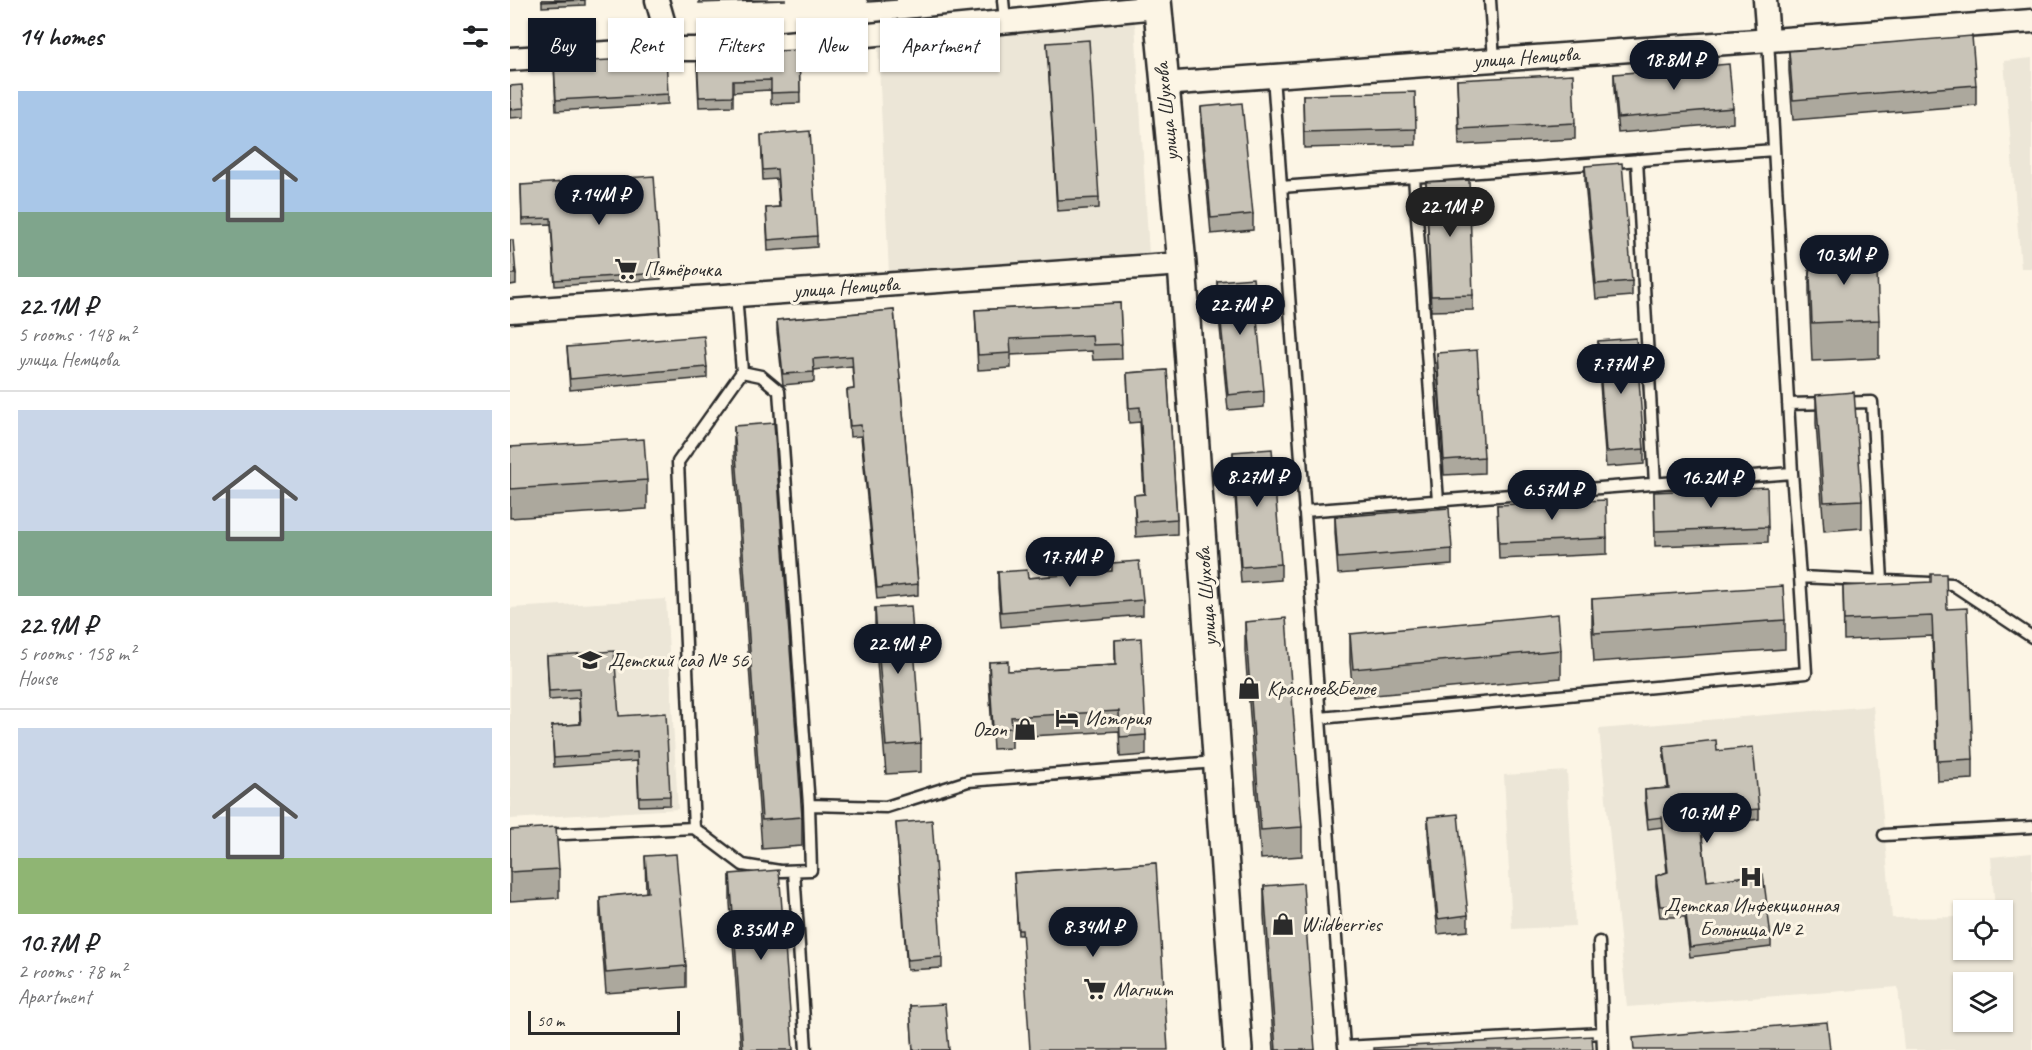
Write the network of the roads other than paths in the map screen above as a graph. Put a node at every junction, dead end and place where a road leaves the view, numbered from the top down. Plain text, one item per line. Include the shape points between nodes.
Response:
1 (657, 0) edge
2 (1490, 0) edge
3 (1765, 0) edge
4 (1157, 4) edge
5 (1004, 11) edge
6 (662, 18) edge
7 (2032, 21) edge
8 (1768, 39) junction
9 (684, 49) edge
10 (608, 53) edge
11 (510, 59) edge
12 (1494, 60) junction
13 (1273, 76) junction
14 (1163, 84) junction
15 (1774, 150) junction
16 (1637, 160) junction
17 (1414, 177) junction
18 (1281, 187) junction
19 (1182, 264) junction
20 (736, 294) junction
21 (510, 311) edge
22 (742, 372) junction
23 (1788, 404) junction
24 (1792, 473) junction
25 (1655, 484) junction
26 (1438, 501) junction
27 (1304, 512) junction
28 (1800, 577) junction
29 (1882, 581) junction
30 (2032, 637) edge
31 (1320, 718) junction
32 (1218, 762) junction
33 (809, 805) junction
34 (2032, 827) edge
35 (694, 828) junction
36 (533, 835) edge
37 (1884, 835) dead end
38 (794, 871) junction
39 (1599, 942) dead end
40 (1602, 1033) junction
41 (806, 1050) edge
42 (1238, 1050) edge
43 (1604, 1050) edge

1 - 6 street
2 - 12 lane
3 - 8 street
4 - 5 street
4 - 14 street, улица Шухова
5 - 9 street via 724,49
7 - 8 street, улица Немцова
8 - 12 street, улица Немцова
8 - 15 lane
10 - 11 street
12 - 13 street, улица Немцова
13 - 14 street, улица Немцова
13 - 18 lane
14 - 19 street, улица Шухова
15 - 16 lane
15 - 23 lane
16 - 17 lane
16 - 25 lane
17 - 18 lane
17 - 26 lane
18 - 27 lane
19 - 20 street, улица Немцова
19 - 32 street, улица Шухова
20 - 21 street, улица Немцова
20 - 22 lane
22 - 33 lane via 761,376 779,391
22 - 35 lane via 678,462
23 - 24 lane
23 - 29 lane via 1872,402
24 - 25 lane
24 - 28 lane
25 - 26 lane
26 - 27 lane
27 - 31 lane
28 - 29 lane
28 - 31 lane via 1806,673
29 - 30 lane via 1952,584
31 - 40 lane via 1344,1047
32 - 33 lane via 968,781 886,807
32 - 42 street, улица Шухова
33 - 38 lane via 811,870
34 - 37 lane
35 - 36 lane
35 - 38 lane via 743,865
38 - 41 lane
39 - 40 lane
40 - 43 lane

